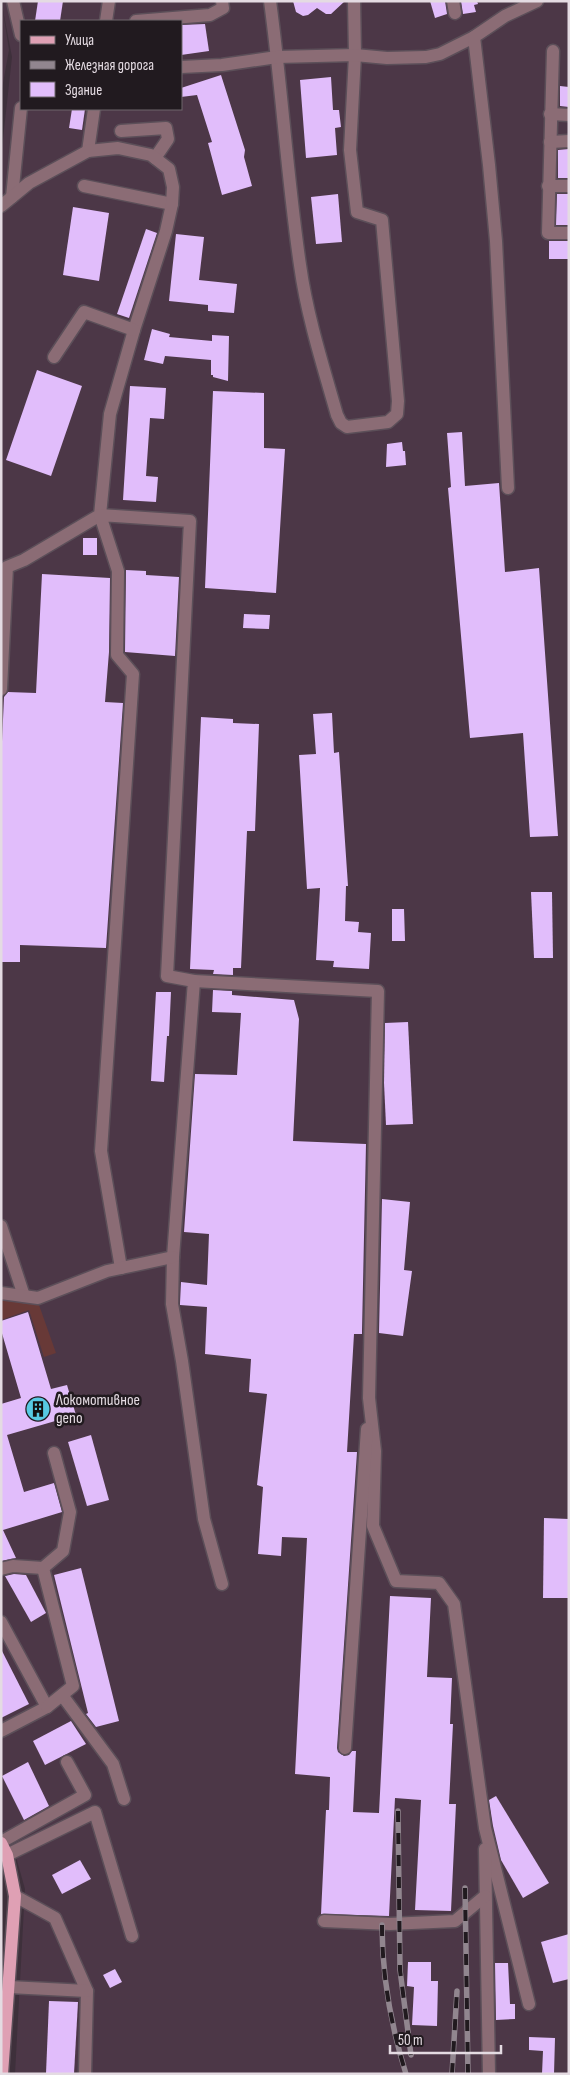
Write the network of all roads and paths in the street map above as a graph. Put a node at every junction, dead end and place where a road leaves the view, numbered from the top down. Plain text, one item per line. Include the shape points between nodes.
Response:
1 (13, 1) edge
2 (109, 1) edge
3 (222, 1) edge
4 (270, 1) edge
5 (354, 1) edge
6 (537, 1) edge
7 (106, 20) edge
8 (148, 20) edge
9 (20, 31) edge
10 (474, 37) junction
11 (553, 51) dead end
12 (355, 55) junction
13 (277, 57) junction
14 (182, 67) edge
15 (21, 110) edge
16 (94, 110) edge
17 (550, 114) junction
18 (569, 115) edge
19 (121, 132) dead end
20 (550, 142) junction
21 (569, 142) edge
22 (88, 151) junction
23 (155, 158) junction
24 (84, 186) dead end
25 (548, 186) junction
26 (569, 186) edge
27 (12, 197) junction
28 (172, 204) junction
29 (1, 206) edge
30 (569, 233) edge
31 (134, 330) junction
32 (54, 357) dead end
33 (508, 488) dead end
34 (100, 515) junction
35 (1, 689) edge
36 (194, 981) junction
37 (1, 1226) edge
38 (173, 1257) junction
39 (121, 1268) junction
40 (1, 1293) edge
41 (24, 1296) junction
42 (369, 1398) junction
43 (54, 1453) dead end
44 (43, 1568) junction
45 (1, 1569) edge
46 (222, 1584) dead end
47 (1, 1622) edge
48 (62, 1695) junction
49 (47, 1707) junction
50 (1, 1731) edge
51 (345, 1748) dead end
52 (67, 1762) dead end
53 (124, 1799) dead end
54 (485, 1828) junction
55 (3, 1847) edge
56 (15, 1896) junction
57 (485, 1896) junction
58 (324, 1921) dead end
59 (132, 1936) dead end
60 (6, 1968) edge
61 (9, 1987) junction
62 (87, 1991) junction
63 (529, 2004) dead end
64 (2, 2074) edge
65 (85, 2074) edge
66 (489, 2074) edge

1 - 9 lane
2 - 7 lane
3 - 8 lane via 223,8 210,15
4 - 13 lane
5 - 12 lane
6 - 10 lane via 505,16
10 - 12 lane via 440,54 379,58
10 - 33 lane via 496,241
11 - 17 lane
12 - 13 lane
12 - 13 lane via 350,150 357,212 382,220 398,401 397,414 388,422 360,427 347,427 337,416 311,325 300,265
13 - 14 lane
15 - 27 lane
16 - 22 lane
17 - 18 lane
17 - 20 lane
19 - 23 lane via 166,128 168,139
20 - 21 lane
20 - 25 lane
22 - 23 lane via 118,148
22 - 27 lane via 29,183
23 - 28 lane via 169,169
24 - 28 lane
25 - 26 lane
25 - 30 lane via 548,233
27 - 29 lane
28 - 31 lane
31 - 32 lane via 84,312
31 - 34 lane via 110,414
34 - 35 lane via 7,567
34 - 36 lane via 190,522 167,976
34 - 39 lane via 118,571 117,655 133,674 101,1151
36 - 38 lane
36 - 42 lane via 378,991
37 - 41 lane
38 - 39 lane
38 - 46 lane via 172,1304 204,1519
39 - 41 lane via 38,1298
40 - 41 lane
42 - 51 lane
42 - 54 lane via 375,1451 373,1526 396,1581 439,1583 454,1604
43 - 44 lane via 70,1512 63,1551
44 - 45 lane via 13,1566
44 - 48 lane via 73,1686
47 - 49 lane
48 - 49 lane
48 - 53 lane via 113,1764
49 - 50 lane
52 - 55 lane via 85,1795
54 - 57 lane
54 - 63 lane
55 - 56 main road
55 - 59 lane via 95,1812
56 - 60 main road
56 - 62 lane via 55,1918
57 - 58 lane via 455,1921 390,1924
57 - 66 lane
60 - 61 main road
61 - 62 lane
61 - 64 main road
62 - 65 lane

